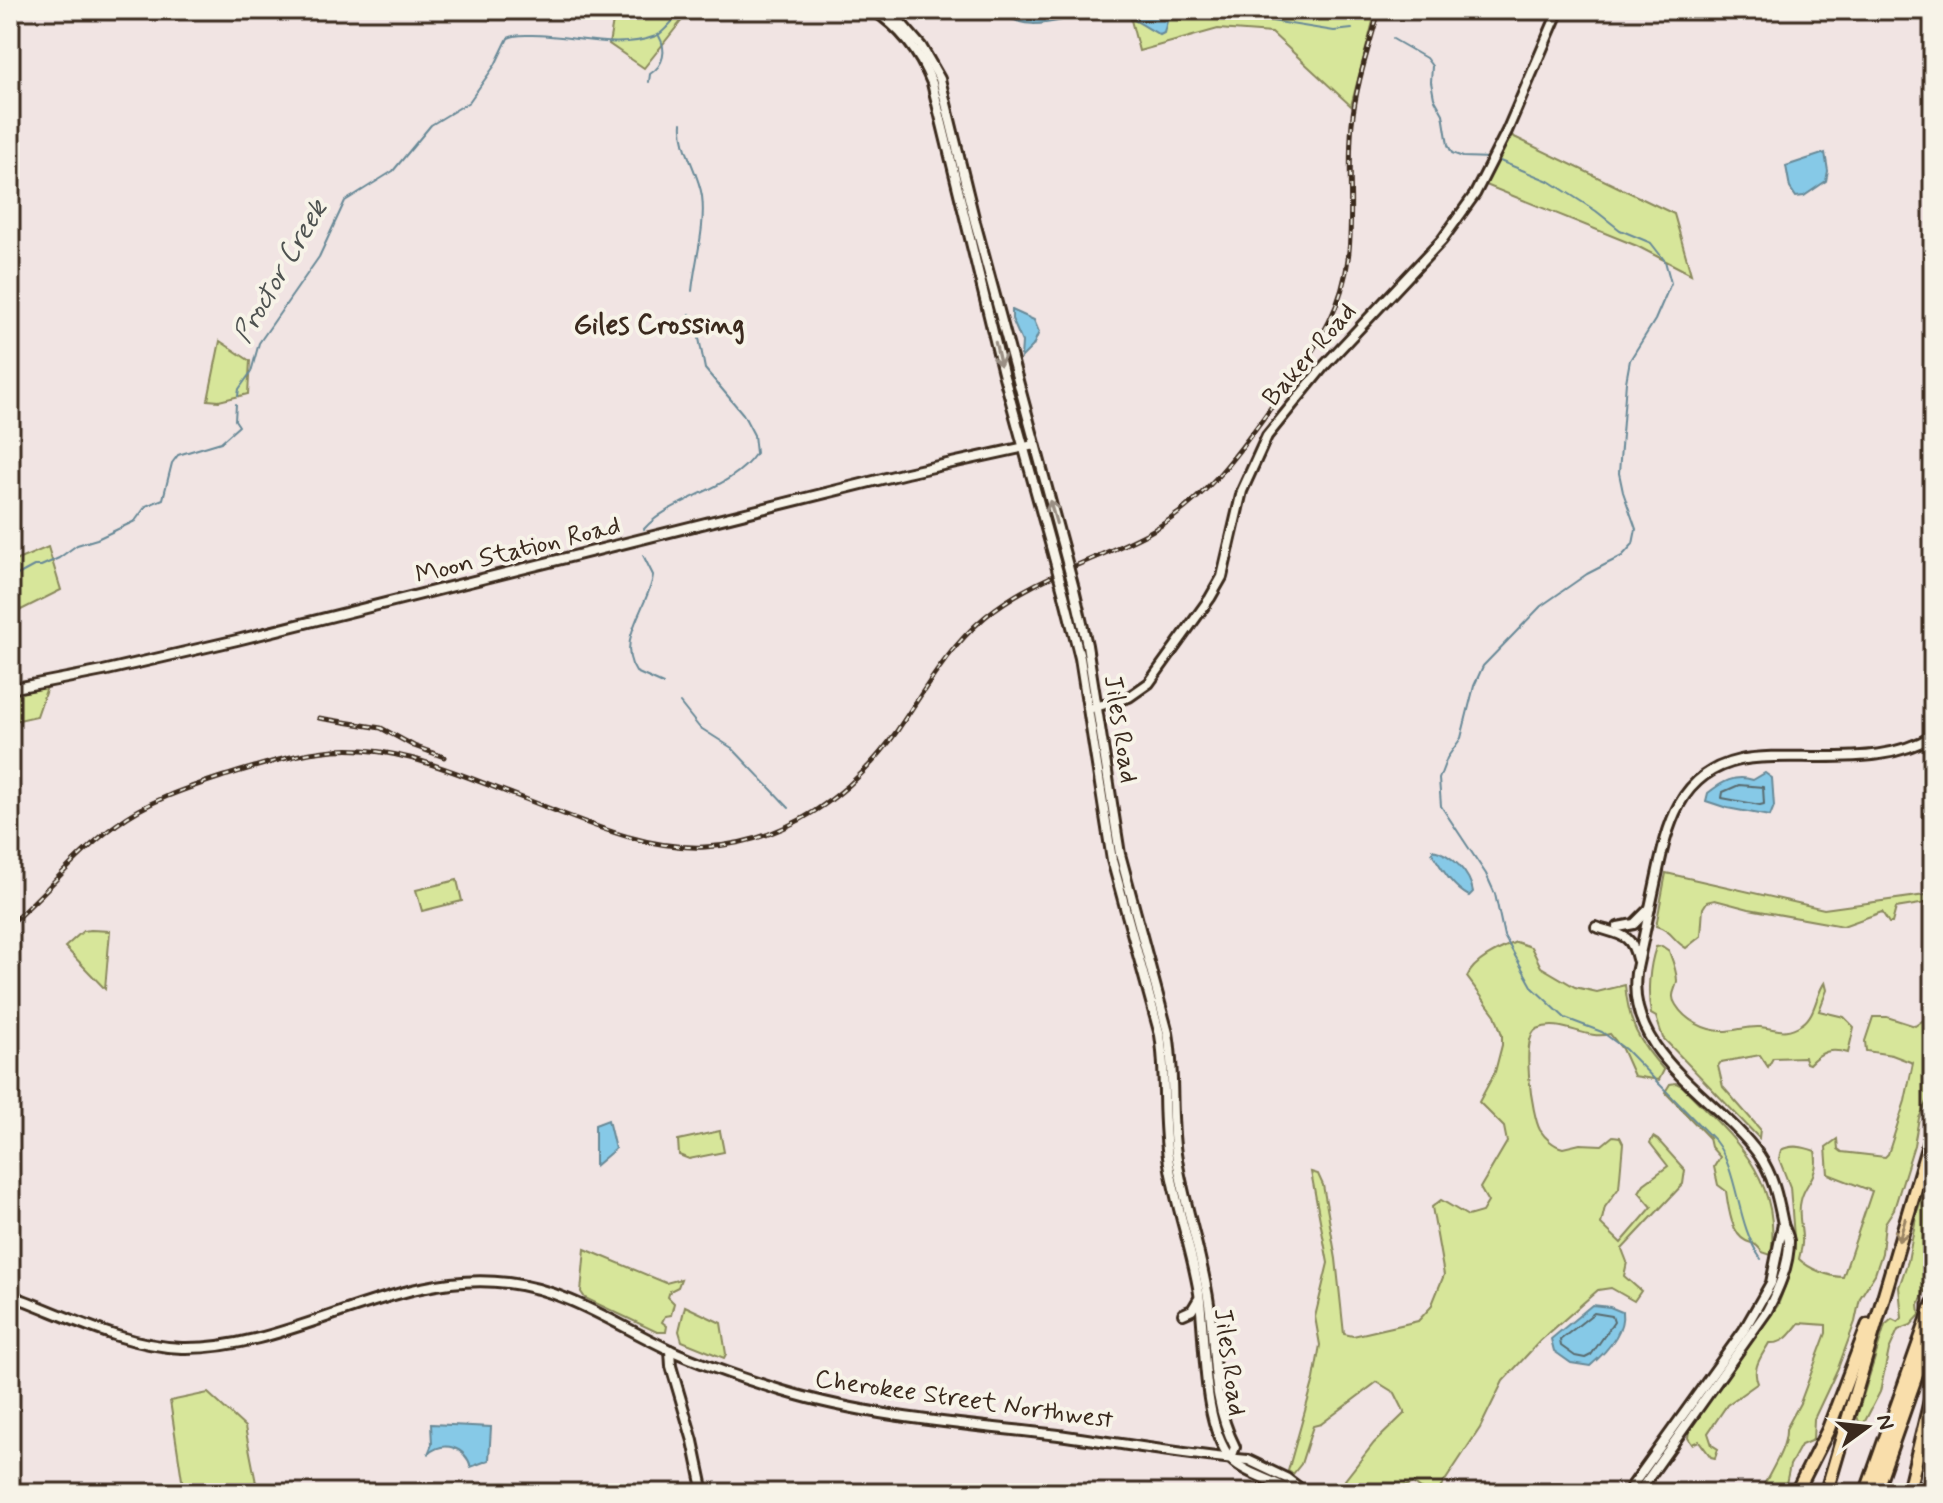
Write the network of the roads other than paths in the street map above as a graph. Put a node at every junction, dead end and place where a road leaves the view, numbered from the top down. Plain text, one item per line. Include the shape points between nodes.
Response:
1 (873, 10) edge
2 (885, 10) edge
3 (1559, 10) edge
4 (1034, 445) junction
5 (1024, 447) junction
6 (10, 689) edge
7 (1093, 707) junction
8 (1933, 736) edge
9 (1650, 907) junction
10 (1596, 927) dead end
11 (1618, 927) dead end
12 (1638, 963) junction
13 (1933, 1129) edge
14 (1783, 1224) junction
15 (1886, 1284) junction
16 (10, 1295) edge
17 (1199, 1295) junction
18 (1933, 1304) edge
19 (1183, 1314) dead end
20 (1933, 1328) edge
21 (670, 1350) junction
22 (695, 1361) junction
23 (673, 1377) junction
24 (1933, 1390) edge
25 (1221, 1439) junction
26 (1217, 1456) junction
27 (1231, 1458) junction
28 (704, 1493) edge
29 (1295, 1493) edge
30 (1306, 1493) edge
31 (1627, 1493) edge
32 (1638, 1493) edge
33 (1796, 1493) edge
34 (1826, 1493) edge
35 (1866, 1493) edge
36 (1875, 1493) edge
37 (1908, 1493) edge

1 -> 5 street, Jiles Road via 900,31 932,83
2 - 4 street, Jiles Road via 921,46 940,79
3 - 7 street, Baker Road via 1475,194 1442,240 1323,367 1267,436 1242,491 1222,577 1210,598 1149,683 1129,697
4 - 5 street, Moon Station Road
7 -> 4 street, Jiles Road, bridge via 1087,645
5 - 6 street, Moon Station Road via 249,637
5 - 7 street, Jiles Road, bridge
7 - 17 street, Jiles Road via 1112,860 1160,1035 1168,1161
7 - 27 street, Jiles Road via 1123,869 1171,1048 1177,1160 1204,1273 1216,1394 1235,1447
8 - 9 street via 1884,755 1749,759 1716,769 1697,782 1674,811
9 - 11 street via 1634,924
9 - 12 street
10 - 12 street via 1628,938
12 - 14 street via 1636,998 1648,1036 1757,1152 1777,1191
13 -> 15 highway
14 - 31 street via 1775,1271 1761,1302
14 - 32 street via 1787,1254 1781,1284 1767,1311
15 - 33 highway via 1828,1430
15 - 34 highway
16 - 21 street, Cherokee Street Northwest via 134,1341 205,1347 273,1333 434,1285 501,1282 569,1299
17 - 19 street via 1196,1306
17 - 25 street, Jiles Road via 1208,1393
18 - 35 highway
20 - 36 highway
21 - 22 street, Cherokee Street Northwest
21 - 23 street
22 - 23 street via 682,1363
22 - 26 street, Cherokee Street Northwest via 787,1392 893,1415
23 - 28 street
24 - 37 highway
25 - 26 street
25 - 27 street, Jiles Road
26 - 27 street, Cherokee Street Northwest
27 - 29 street, Cherokee Street Northwest
27 - 30 street, Cherokee Street Northwest via 1267,1468

